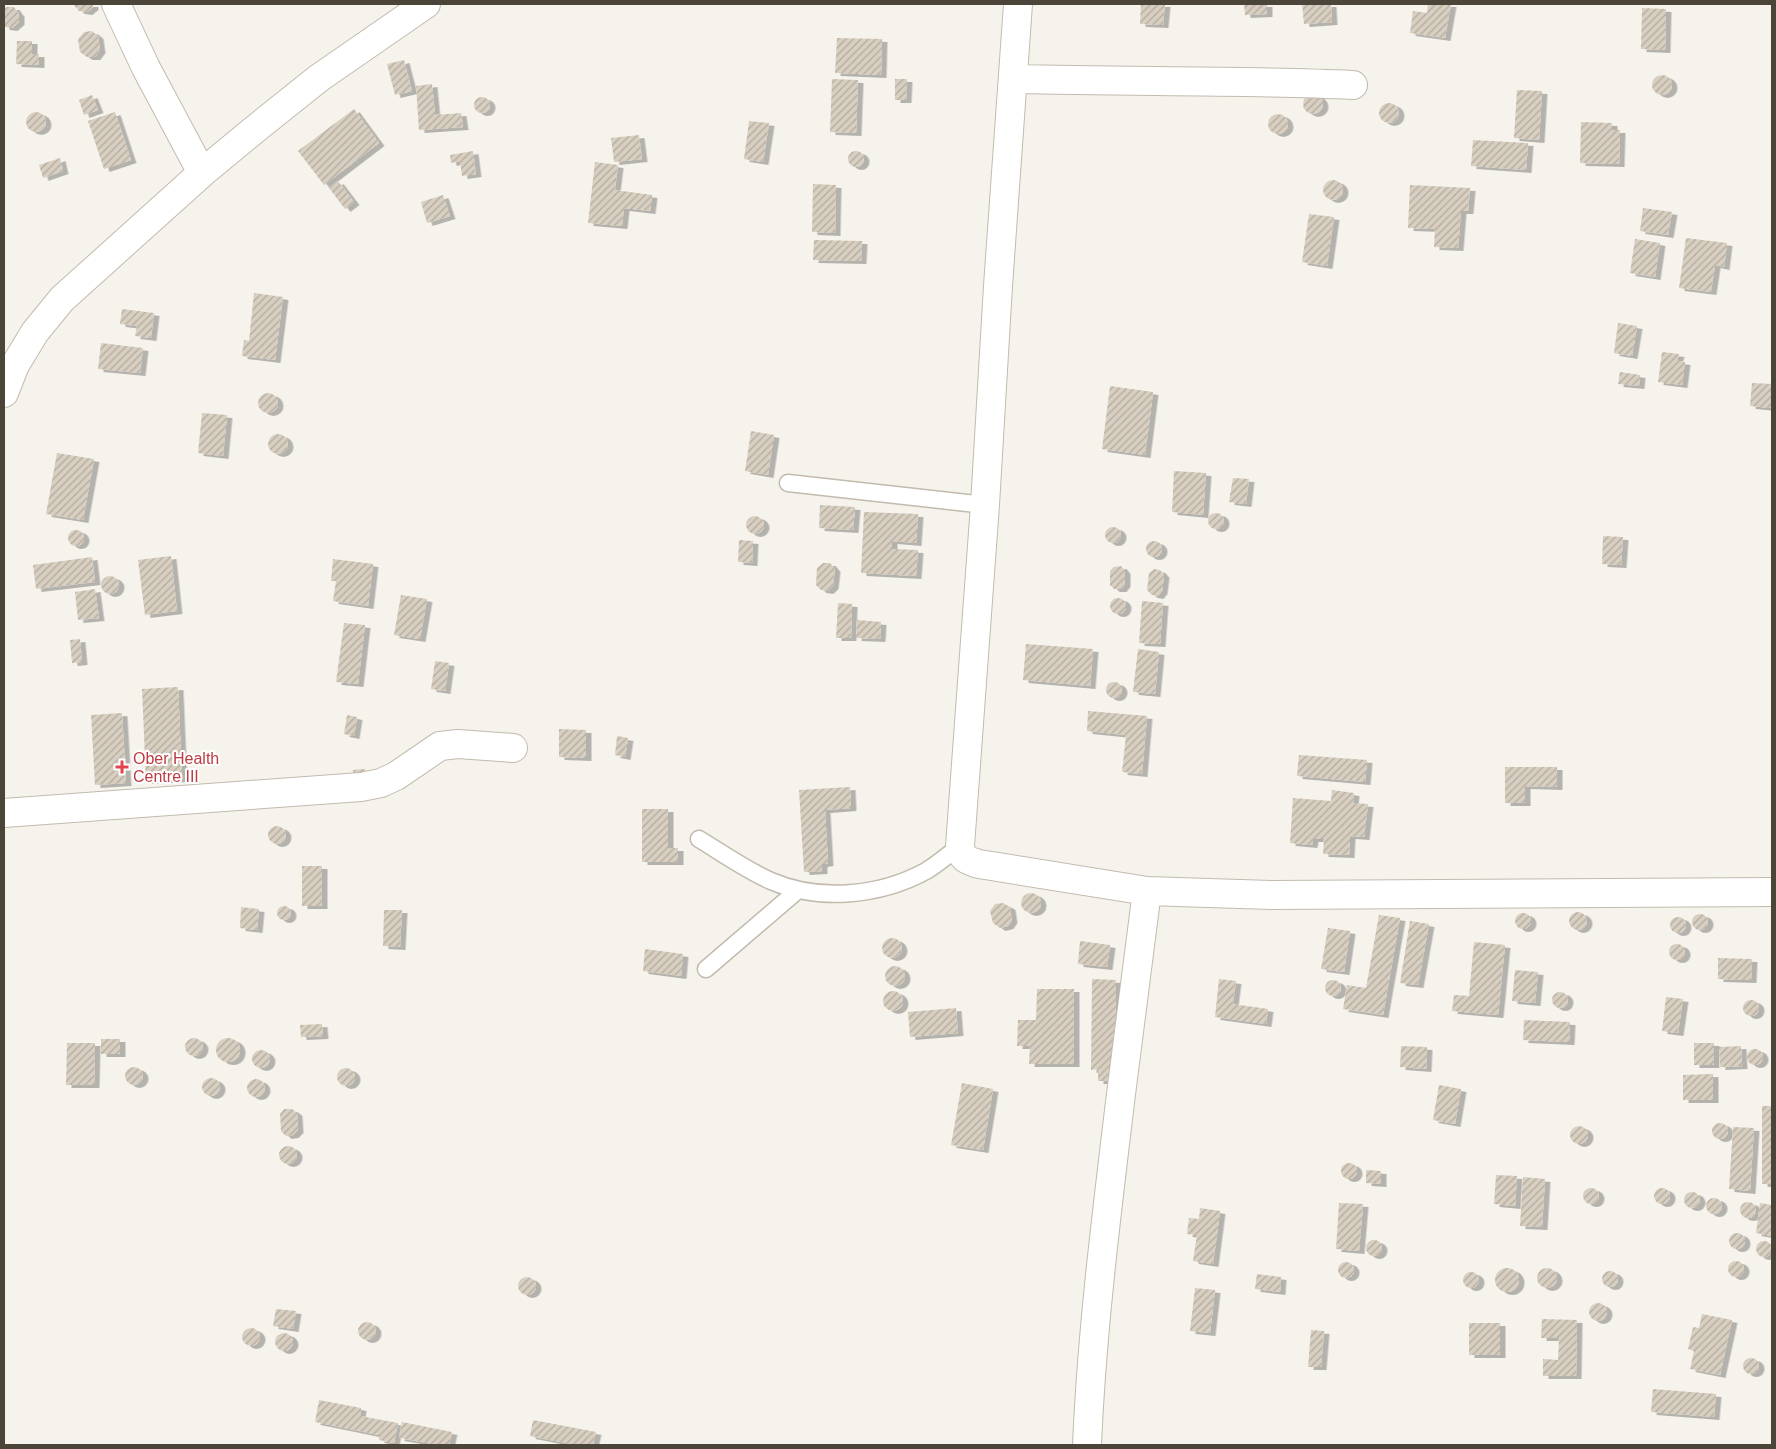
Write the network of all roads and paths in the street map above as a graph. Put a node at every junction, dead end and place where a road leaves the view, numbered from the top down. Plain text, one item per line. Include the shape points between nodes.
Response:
1 (116, 4) edge
2 (426, 4) edge
3 (1018, 4) edge
4 (1013, 79) junction
5 (1353, 85) dead end
6 (202, 173) junction
7 (4, 393) edge
8 (788, 483) dead end
9 (986, 506) junction
10 (513, 748) dead end
11 (4, 813) edge
12 (699, 839) dead end
13 (960, 846) junction
14 (797, 891) junction
15 (1148, 892) junction
16 (1772, 892) edge
17 (706, 969) dead end
18 (1087, 1445) edge

1 - 6 street
2 - 6 street via 319,78
3 - 4 street
4 - 5 street
4 - 9 street
6 - 7 street via 62,299 15,365
8 - 9 lane
9 - 13 street
10 - 11 street via 440,746 396,776 361,787
12 - 14 lane via 771,881
13 - 14 lane via 926,870 880,888 849,894
13 - 15 street via 961,854 967,860 979,864
14 - 17 lane
15 - 16 street via 1270,895
15 - 18 street via 1133,989 1099,1279

